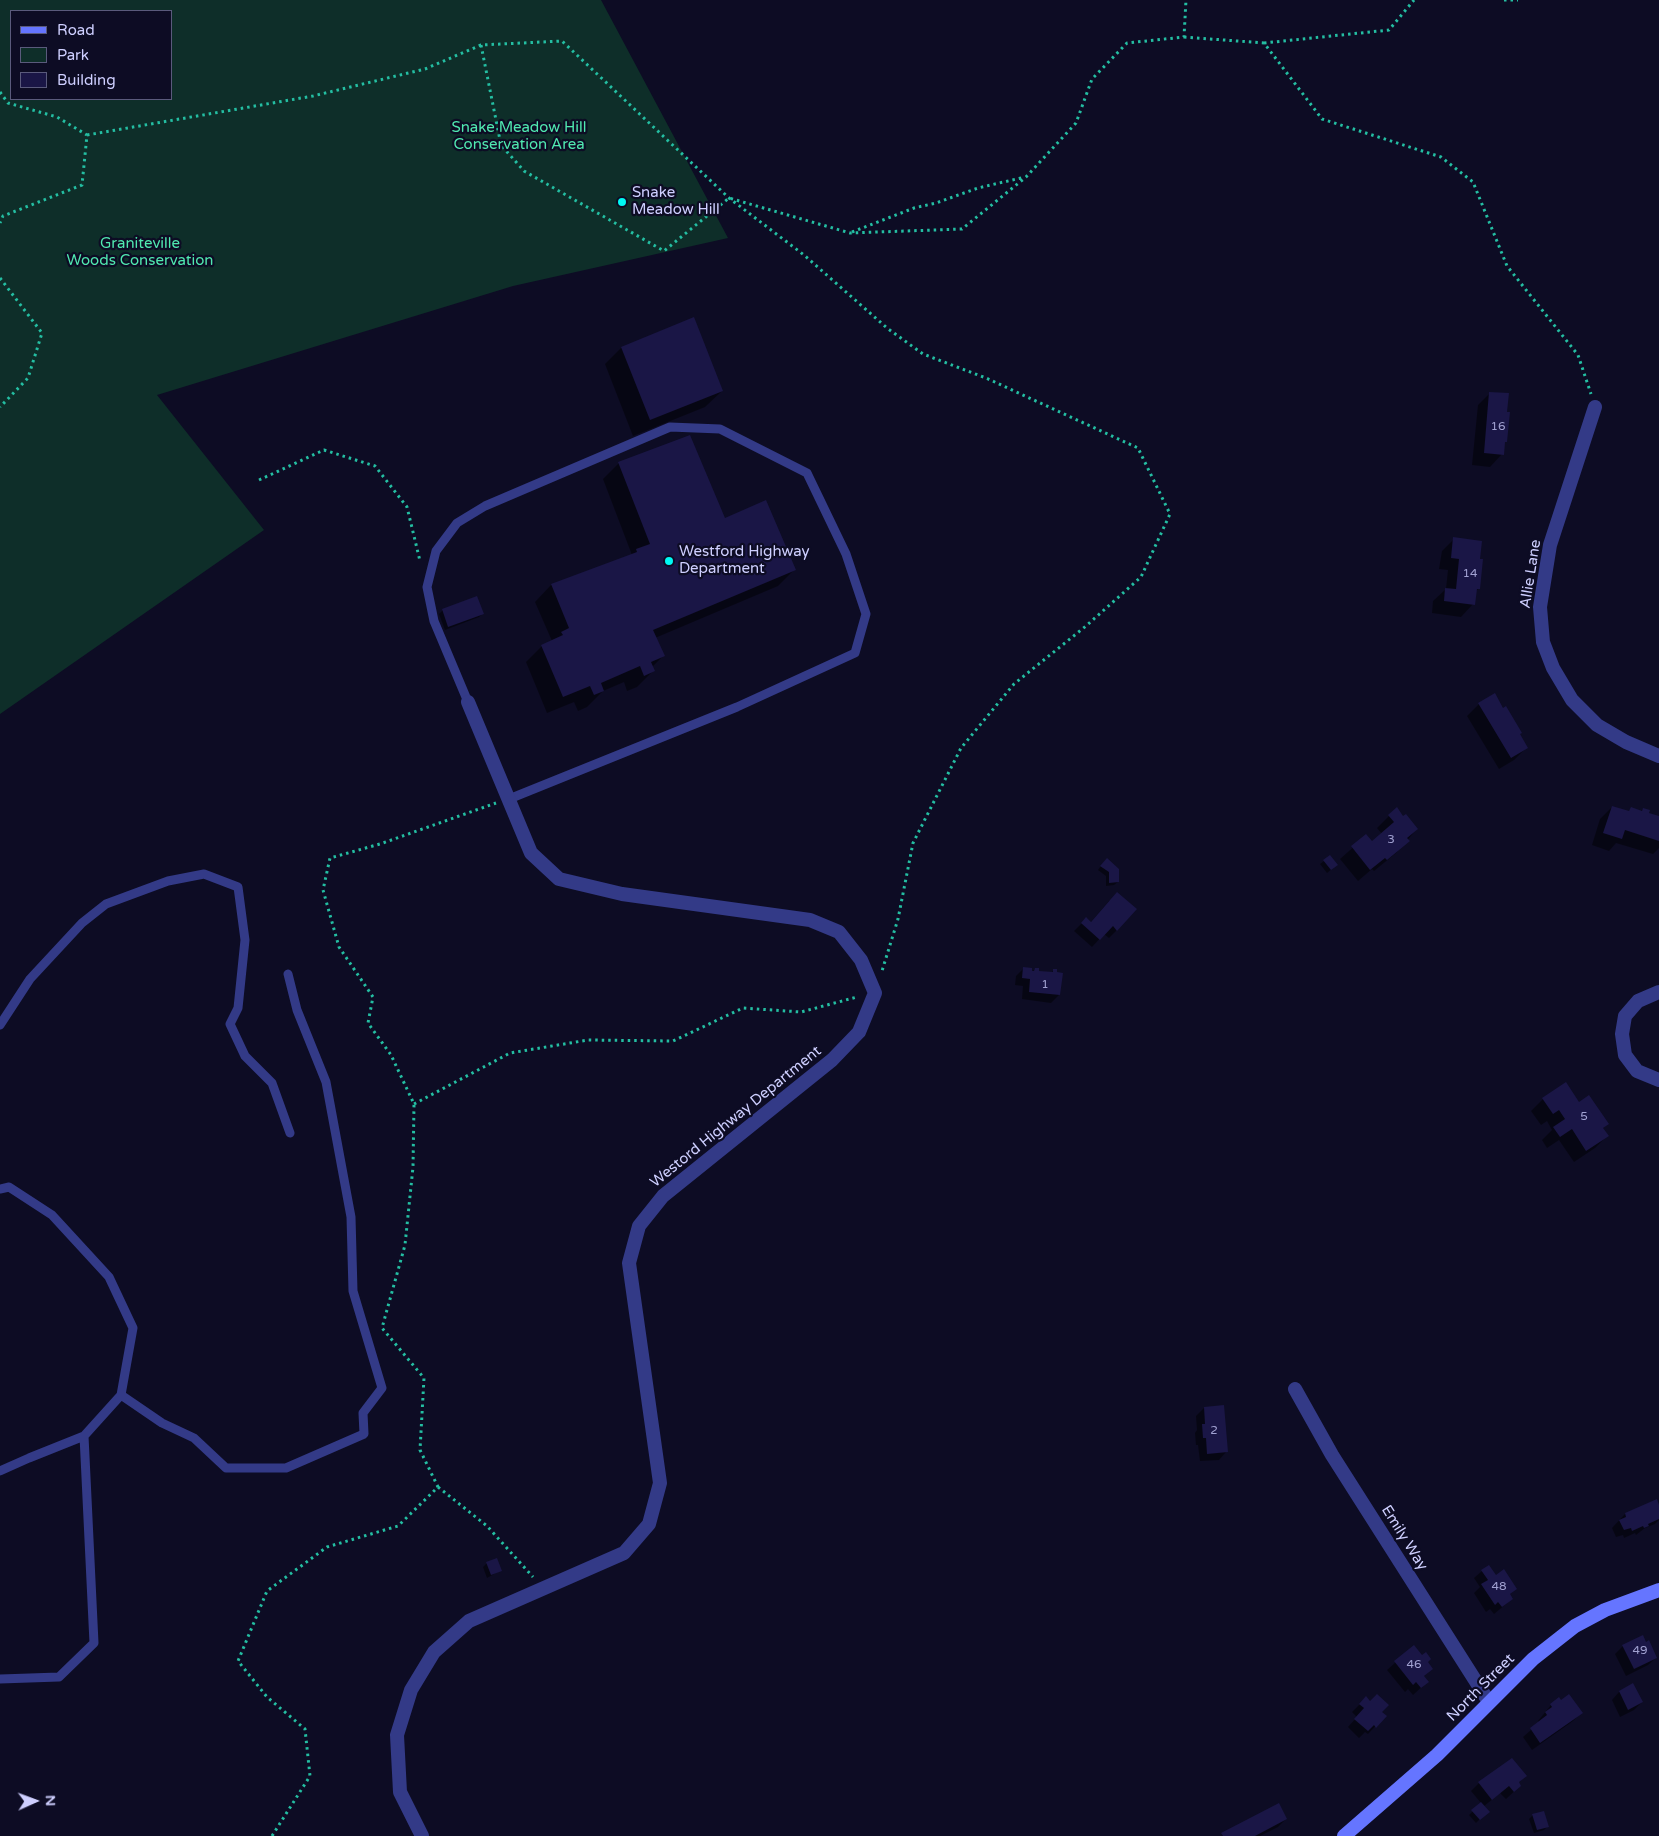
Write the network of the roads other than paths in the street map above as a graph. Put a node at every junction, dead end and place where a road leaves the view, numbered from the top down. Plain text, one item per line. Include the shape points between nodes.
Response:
1 (1595, 407) road end
2 (468, 702) joint
3 (1659, 756) edge
4 (509, 800) junction
5 (288, 974) dead end
6 (1659, 992) edge
7 (0, 1025) edge
8 (1659, 1080) edge
9 (290, 1133) dead end
10 (0, 1188) edge
11 (1295, 1389) dead end
12 (121, 1395) junction
13 (84, 1436) junction
14 (0, 1472) edge
15 (1659, 1590) edge
16 (0, 1679) edge
17 (1489, 1702) junction
18 (422, 1836) edge
19 (1344, 1836) edge

1 - 3 street, Allie Lane via 1550,545 1540,607 1543,642 1553,668 1572,700 1597,725
2 - 4 street
2 - 4 lane via 434,621 426,587 436,551 464,519 485,506 670,427 720,429 807,474 846,554 866,614 856,653 737,707
4 - 18 street, Westord Highway Department via 531,854 559,879 622,894 810,920 839,932 861,960 875,993 860,1032 832,1060 663,1196 639,1226 629,1263 660,1483 649,1524 624,1553 469,1621 434,1652 411,1690 397,1735 400,1792
5 - 12 lane via 297,1010 326,1082 351,1217 354,1291 382,1388 363,1413 364,1434 286,1468 226,1468 194,1438 162,1423
6 - 8 street via 1634,1005 1625,1016 1622,1034 1625,1055 1637,1071
7 - 9 lane via 30,979 82,923 106,904 168,881 204,874 238,887 245,940 238,1008 230,1024 245,1056 272,1083
10 - 12 lane via 9,1187 52,1215 109,1277 133,1328
11 - 17 street, Emily Way via 1332,1455
12 - 13 lane
13 - 14 lane
13 - 16 lane via 94,1643 59,1677
15 - 17 main road, North Street via 1605,1610 1575,1626 1533,1659
17 - 19 main road, North Street via 1437,1755

